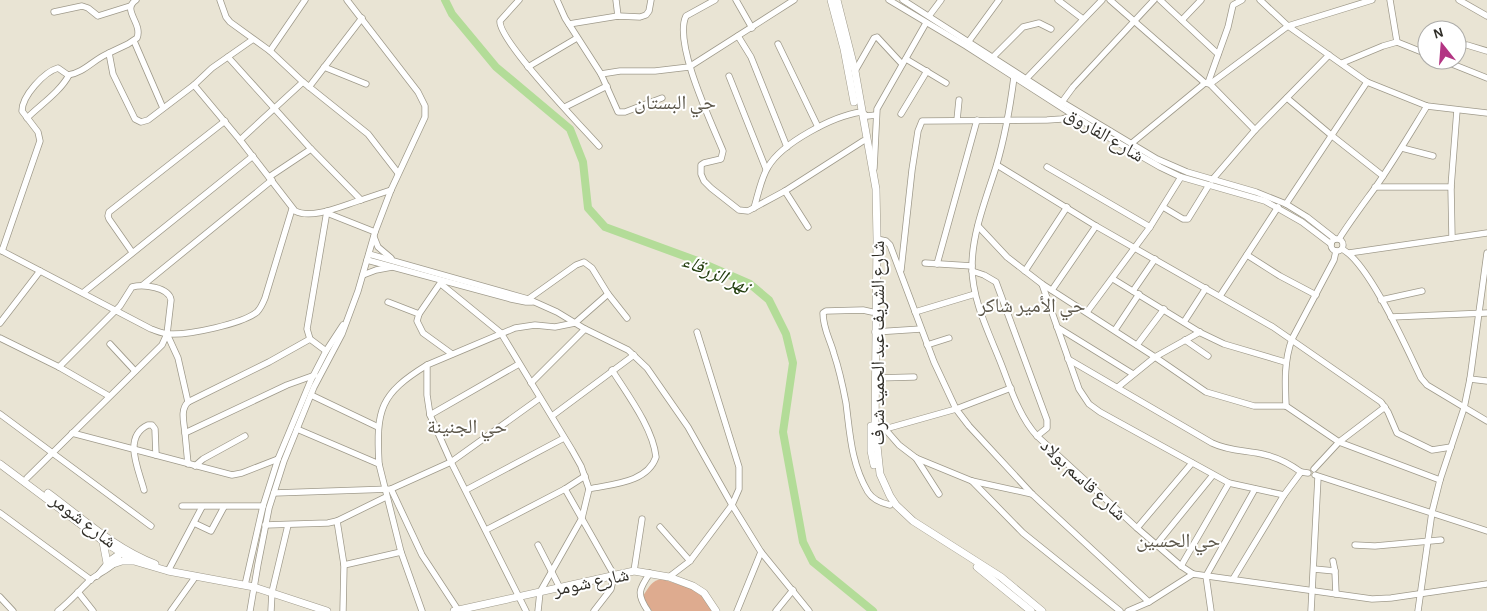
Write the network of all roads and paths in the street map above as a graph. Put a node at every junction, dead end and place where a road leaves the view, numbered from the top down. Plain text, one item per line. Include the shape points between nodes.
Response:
1 (136, 0) edge
2 (220, 0) edge
3 (305, 0) edge
4 (348, 0) edge
5 (520, 0) edge
6 (556, 0) edge
7 (616, 0) edge
8 (651, 0) edge
9 (715, 0) edge
10 (736, 0) edge
11 (794, 0) edge
12 (831, 0) edge
13 (838, 0) edge
14 (889, 0) edge
15 (903, 0) edge
16 (940, 0) edge
17 (999, 0) edge
18 (1058, 0) edge
19 (1102, 0) edge
20 (1110, 0) edge
21 (1154, 0) edge
22 (1160, 0) edge
23 (1201, 0) edge
24 (1242, 0) edge
25 (1260, 0) edge
26 (1372, 0) edge
27 (1390, 0) edge
28 (1459, 0) edge
29 (130, 6) junction
30 (54, 12) dead end
31 (928, 15) junction
32 (618, 16) junction
33 (1487, 16) edge
34 (362, 18) junction
35 (1083, 19) junction
36 (1182, 20) junction
37 (924, 22) junction
38 (1134, 22) junction
39 (569, 24) junction
40 (1288, 26) junction
41 (752, 28) junction
42 (1051, 29) dead end
43 (738, 36) junction
44 (577, 38) junction
45 (252, 40) junction
46 (134, 41) junction
47 (969, 41) junction
48 (1397, 42) junction
49 (778, 44) dead end
50 (1467, 45) dead end
51 (1417, 50) edge
52 (270, 51) junction
53 (1487, 52) edge
54 (109, 53) junction
55 (1218, 54) junction
56 (1329, 55) junction
57 (228, 57) junction
58 (993, 57) junction
59 (904, 61) junction
60 (1342, 63) junction
61 (324, 67) junction
62 (528, 67) junction
63 (689, 67) junction
64 (1467, 70) edge
65 (855, 71) junction
66 (927, 71) junction
67 (601, 74) junction
68 (69, 75) junction
69 (729, 76) dead end
70 (1014, 77) junction
71 (1027, 78) junction
72 (1487, 78) edge
73 (303, 82) junction
74 (1366, 82) junction
75 (946, 83) dead end
76 (1208, 83) junction
77 (366, 84) dead end
78 (194, 85) junction
79 (607, 86) junction
80 (309, 87) junction
81 (662, 98) dead end
82 (1287, 98) junction
83 (959, 100) dead end
84 (1062, 102) junction
85 (1427, 106) junction
86 (565, 107) junction
87 (163, 108) junction
88 (274, 109) junction
89 (1457, 110) junction
90 (858, 112) junction
91 (1487, 113) edge
92 (901, 114) dead end
93 (876, 115) junction
94 (1074, 115) junction
95 (26, 118) junction
96 (957, 120) junction
97 (977, 120) junction
98 (1008, 120) junction
99 (225, 121) junction
100 (818, 127) junction
101 (1255, 130) junction
102 (1108, 133) junction
103 (1331, 135) junction
104 (240, 140) junction
105 (863, 141) junction
106 (1132, 143) junction
107 (598, 146) dead end
108 (787, 147) junction
109 (1402, 148) junction
110 (310, 149) junction
111 (253, 156) junction
112 (1433, 156) dead end
113 (996, 165) junction
114 (1047, 167) dead end
115 (766, 169) junction
116 (398, 173) junction
117 (874, 174) junction
118 (1383, 176) junction
119 (1181, 177) junction
120 (271, 178) junction
121 (1210, 182) junction
122 (1451, 187) junction
123 (1375, 188) junction
124 (391, 190) junction
125 (785, 191) junction
126 (361, 200) junction
127 (1286, 204) junction
128 (1067, 207) junction
129 (1278, 207) junction
130 (292, 208) junction
131 (754, 208) junction
132 (1163, 208) junction
133 (327, 212) junction
134 (978, 226) junction
135 (1096, 226) junction
136 (808, 227) dead end
137 (1150, 227) junction
138 (1487, 233) edge
139 (374, 234) junction
140 (1452, 238) junction
141 (877, 239) junction
142 (1335, 241) junction
143 (1135, 247) junction
144 (1, 250) edge
145 (1339, 250) junction
146 (132, 252) junction
147 (1487, 253) edge
148 (1349, 254) junction
149 (1247, 255) junction
150 (368, 257) junction
151 (1155, 258) junction
152 (925, 263) dead end
153 (396, 264) junction
154 (937, 264) junction
155 (972, 269) junction
156 (40, 271) junction
157 (1025, 271) junction
158 (901, 272) junction
159 (363, 275) junction
160 (441, 279) junction
161 (1113, 279) junction
162 (1042, 284) junction
163 (143, 285) junction
164 (1206, 288) junction
165 (1052, 290) junction
166 (1422, 291) dead end
167 (84, 292) junction
168 (1136, 292) junction
169 (608, 294) junction
170 (975, 294) junction
171 (1316, 295) junction
172 (1220, 296) junction
173 (1382, 300) junction
174 (529, 301) junction
175 (388, 302) dead end
176 (1164, 309) junction
177 (116, 310) junction
178 (872, 312) junction
179 (915, 312) junction
180 (1087, 312) junction
181 (1479, 313) junction
182 (1487, 313) edge
183 (419, 314) junction
184 (1390, 317) junction
185 (627, 318) dead end
186 (347, 319) junction
187 (1184, 322) junction
188 (0, 323) edge
189 (575, 323) junction
190 (1057, 328) junction
191 (585, 329) junction
192 (921, 329) junction
193 (1115, 330) junction
194 (698, 332) dead end
195 (875, 332) junction
196 (1200, 332) junction
197 (501, 333) junction
198 (167, 334) junction
199 (0, 338) edge
200 (310, 338) junction
201 (949, 338) dead end
202 (1292, 339) junction
203 (1185, 340) junction
204 (110, 344) dead end
205 (927, 345) junction
206 (1137, 345) junction
207 (326, 351) junction
208 (452, 354) junction
209 (634, 355) junction
210 (1208, 356) dead end
211 (1155, 357) junction
212 (1068, 359) junction
213 (1285, 362) junction
214 (519, 364) junction
215 (427, 365) junction
216 (59, 367) junction
217 (612, 370) junction
218 (135, 371) junction
219 (1133, 374) junction
220 (316, 375) junction
221 (914, 377) dead end
222 (876, 378) junction
223 (1470, 379) junction
224 (1487, 380) edge
225 (531, 384) junction
226 (1118, 387) junction
227 (1011, 388) junction
228 (311, 395) junction
229 (109, 396) junction
230 (540, 398) junction
231 (188, 402) junction
232 (1286, 406) junction
233 (1385, 407) junction
234 (956, 408) junction
235 (1464, 408) junction
236 (0, 414) edge
237 (430, 415) junction
238 (552, 416) junction
239 (1487, 421) edge
240 (378, 427) junction
241 (875, 427) junction
242 (296, 429) junction
243 (885, 429) junction
244 (72, 433) junction
245 (185, 433) junction
246 (245, 436) dead end
247 (1037, 436) junction
248 (564, 438) junction
249 (1339, 442) junction
250 (1451, 447) junction
251 (133, 448) junction
252 (53, 453) junction
253 (156, 456) junction
254 (0, 458) edge
255 (916, 458) junction
256 (278, 459) junction
257 (451, 462) junction
258 (1192, 463) junction
259 (0, 464) edge
260 (379, 464) junction
261 (192, 465) junction
262 (1301, 472) junction
263 (1314, 474) junction
264 (1213, 475) junction
265 (585, 476) junction
266 (27, 478) junction
267 (1440, 480) junction
268 (972, 481) junction
269 (1229, 482) junction
270 (388, 489) junction
271 (565, 489) junction
272 (590, 489) junction
273 (1255, 489) junction
274 (144, 490) dead end
275 (466, 490) junction
276 (274, 493) junction
277 (939, 494) dead end
278 (1032, 494) junction
279 (1284, 495) junction
280 (386, 497) junction
281 (732, 505) junction
282 (890, 505) junction
283 (182, 506) dead end
284 (263, 506) junction
285 (202, 507) junction
286 (224, 507) junction
287 (1432, 512) junction
288 (0, 513) edge
289 (582, 518) junction
290 (642, 518) dead end
291 (337, 521) junction
292 (194, 523) junction
293 (265, 525) junction
294 (288, 525) junction
295 (151, 526) dead end
296 (660, 527) dead end
297 (1137, 528) junction
298 (486, 530) junction
299 (1487, 530) edge
300 (1441, 540) dead end
301 (103, 541) junction
302 (1428, 542) junction
303 (538, 545) dead end
304 (1156, 545) junction
305 (1355, 545) dead end
306 (122, 550) junction
307 (400, 552) junction
308 (761, 552) junction
309 (134, 561) junction
310 (690, 561) junction
311 (1333, 561) dead end
312 (110, 563) junction
313 (344, 565) junction
314 (1181, 566) junction
315 (1314, 569) junction
316 (170, 570) junction
317 (551, 571) junction
318 (1335, 571) junction
319 (634, 572) junction
320 (650, 573) junction
321 (1193, 574) junction
322 (614, 575) junction
323 (196, 576) junction
324 (1206, 576) junction
325 (669, 577) junction
326 (1233, 579) junction
327 (91, 580) junction
328 (999, 580) junction
329 (1487, 584) edge
330 (245, 585) junction
331 (254, 587) junction
332 (560, 588) junction
333 (792, 590) junction
334 (1312, 590) junction
335 (78, 592) junction
336 (272, 592) junction
337 (540, 592) junction
338 (1421, 593) junction
339 (1336, 594) junction
340 (0, 597) edge
341 (518, 597) junction
342 (1149, 602) junction
343 (313, 609) edge
344 (13, 611) edge
345 (58, 611) edge
346 (93, 611) edge
347 (171, 611) edge
348 (250, 611) edge
349 (270, 611) edge
350 (327, 611) edge
351 (343, 611) edge
352 (422, 611) edge
353 (456, 611) edge
354 (526, 611) edge
355 (538, 611) edge
356 (594, 611) edge
357 (648, 611) edge
358 (716, 611) edge
359 (736, 611) edge
360 (776, 611) edge
361 (809, 611) edge
362 (1031, 611) edge
363 (1042, 611) edge
364 (1120, 611) edge
365 (1128, 611) edge
366 (1211, 611) edge
367 (1311, 611) edge
368 (1418, 611) edge

1 - 29 street
2 - 45 street via 228,20
3 - 52 street
4 - 34 street
5 - 62 street via 500,24
6 - 39 street
7 - 32 street
8 - 32 street via 646,14 640,17
9 - 63 street via 685,19
10 - 41 street
11 - 41 street
12 - 90 main road, شارع الشريف عبد الحميد شرف
13 - 65 main road, شارع الشريف عبد الحميد شرف
14 - 37 street, شارع الفاروق
15 - 31 street, شارع الفاروق
16 - 31 street
17 - 47 street
18 - 35 street
19 - 35 street
20 - 38 street
21 - 38 street
22 - 36 street
23 - 36 street
24 - 55 street via 1233,5
25 - 40 street
26 - 40 street
27 - 48 street
28 - 33 street
29 - 30 street via 98,16 82,6
29 - 46 street via 139,34
31 - 37 street
31 - 47 street, شارع الفاروق
32 - 39 street
34 - 61 street
34 - 116 street via 415,87 425,106 423,124
35 - 71 street
36 - 55 street
37 - 59 street
37 - 70 street, شارع الفاروق
38 - 76 street
38 - 84 street
39 - 44 street
40 - 56 street
40 - 76 street
41 - 43 street
42 - 58 street via 1039,23 1022,27
43 - 63 street
43 - 108 street via 751,57
44 - 62 street
44 - 67 street
45 - 52 street
45 - 57 street
46 - 54 street
46 - 87 street
47 - 58 street, شارع الفاروق
48 - 51 street
48 - 60 street
49 - 100 street
50 - 53 street
52 - 73 street
54 - 68 street via 82,71
54 - 87 street via 113,74 135,119 145,121
55 - 76 street
56 - 60 street
56 - 82 street
57 - 78 street
57 - 88 street
58 - 71 street, شارع الفاروق
59 - 65 street via 877,37
59 - 66 street
59 - 93 street
60 - 74 street
61 - 77 street
61 - 80 street
62 - 86 street
63 - 67 street
63 - 131 street via 723,152 721,159 701,165 700,174 711,188 739,210
64 - 72 street
65 - 90 main road, شارع الشريف عبد الحميد شرف
66 - 75 street
66 - 92 street
67 - 79 street
68 - 95 street via 63,87
68 - 95 street via 56,68 39,81 23,104
69 - 115 street
70 - 94 street, شارع الفاروق
70 - 98 street, شارع قاسم بولاد
71 - 84 street, شارع الفاروق
73 - 80 street
73 - 88 street
74 - 85 street
74 - 103 street
76 - 101 street
76 - 106 street
78 - 87 street
78 - 99 street
79 - 81 street via 618,112
79 - 86 street
80 - 116 street via 368,134
82 - 101 street
82 - 103 street
83 - 96 street
84 - 102 street, شارع الفاروق
85 - 89 street
85 - 109 street
86 - 107 street
88 - 104 street
88 - 110 street
89 - 91 street
89 - 122 street
90 - 93 street
90 - 100 street
90 - 105 main road, شارع الشريف عبد الحميد شرف
90 - 117 main road, شارع الشريف عبد الحميد شرف
93 - 117 street
94 - 98 street via 1055,119
94 - 102 street, شارع الفاروق
95 - 144 street via 38,132 40,141
96 - 97 street
96 - 158 street via 923,120 920,123
97 - 98 street
97 - 154 street
98 - 113 street, شارع قاسم بولاد
99 - 104 street
99 - 146 street via 109,212 109,219
100 - 108 street
101 - 121 street
102 - 106 street, شارع الفاروق
102 - 119 street, شارع الفاروق
103 - 118 street
103 - 127 street
104 - 111 street
105 - 125 street
105 - 178 main road, شارع الشريف عبد الحميد شرف via 872,188
106 - 121 street, شارع الفاروق via 1165,164
108 - 115 street
109 - 112 street
109 - 118 street
110 - 120 street
110 - 126 street
111 - 120 street
111 - 146 street
113 - 128 street
113 - 134 street, شارع قاسم بولاد
114 - 137 street
115 - 131 street
116 - 124 street
117 - 141 main road, شارع الشريف عبد الحميد شرف
118 - 123 street
119 - 121 street, شارع الفاروق
119 - 132 street
120 - 130 street
120 - 163 street
121 - 127 street, شارع الفاروق via 1256,192
121 - 129 street, شارع الفاروق
121 - 132 street via 1187,220
122 - 123 street
122 - 140 street
123 - 142 street
124 - 126 street
124 - 139 street
125 - 131 street
125 - 136 street
126 - 133 street
127 - 142 street, شارع الفاروق via 1307,216
128 - 135 street
128 - 157 street
129 - 142 street, شارع الفاروق
129 - 149 street
130 - 133 street via 304,214
130 - 198 street via 265,298 258,310 243,320 224,326
132 - 137 street
133 - 139 street
133 - 200 street via 307,329
134 - 155 street, شارع قاسم بولاد
134 - 157 street via 1006,257
135 - 143 street
135 - 165 street
137 - 143 street
138 - 140 street
139 - 150 street
139 - 153 street via 382,251
140 - 148 street
141 - 158 street via 888,243
141 - 195 main road, شارع الشريف عبد الحميد شرف
142 - 145 street via 1332,248
142 - 145 street via 1342,242
143 - 151 street
143 - 161 street
144 - 156 street
145 - 148 street
145 - 171 street
146 - 167 street
147 - 181 street
148 - 173 street
149 - 171 street
149 - 172 street
150 - 153 street
150 - 159 street
151 - 164 street
151 - 168 street
152 - 154 street
153 - 159 street
153 - 160 street
154 - 155 street
155 - 170 street, شارع قاسم بولاد
155 - 247 street via 992,279 997,286 1047,420 1047,428
156 - 167 street
156 - 188 street
157 - 162 street
158 - 179 street
159 - 186 street
160 - 174 street
160 - 183 street
160 - 197 street
161 - 168 street
161 - 180 street
162 - 165 street
162 - 190 street
163 - 177 street via 130,289
163 - 198 street via 170,295
164 - 172 street
164 - 187 street
165 - 180 street
166 - 173 street
167 - 177 street
168 - 176 street
168 - 193 street
169 - 174 street via 592,268 584,262
169 - 185 street
169 - 189 street
170 - 179 street
170 - 227 street, شارع قاسم بولاد
171 - 202 street
172 - 202 street
173 - 184 street
174 - 189 street via 549,307
175 - 183 street
176 - 187 street
176 - 206 street
177 - 198 street
177 - 216 street
178 - 282 main road, شارع الشريف عبد الحميد شرف via 871,451 878,480
178 - 282 street via 826,311 823,324 834,352 858,472 872,497
179 - 192 street
180 - 193 street
181 - 182 street
181 - 184 street
181 - 223 street
183 - 208 street via 417,323 423,333
184 - 235 street via 1427,386
186 - 207 street
186 - 220 street via 339,340
187 - 196 street
189 - 191 street
189 - 197 street via 555,327 525,326
190 - 212 street
190 - 219 street
191 - 209 street
191 - 225 street
192 - 195 street
192 - 205 street
193 - 206 street
194 - 281 street via 739,467 739,489
195 - 222 main road, شارع الشريف عبد الحميد شرف
196 - 203 street
196 - 213 street via 1224,344
197 - 208 street
197 - 214 street
198 - 218 street via 162,345
198 - 231 street via 178,358
199 - 216 street
200 - 207 street
200 - 231 street
201 - 205 street
202 - 213 street
202 - 233 street
203 - 210 street
203 - 211 street
204 - 218 street
205 - 234 street
206 - 211 street
207 - 220 street
208 - 215 street
209 - 217 street
209 - 281 street via 647,368 688,427
211 - 219 street
211 - 232 street via 1206,392 1254,406
212 - 226 street
212 - 258 street via 1079,389 1089,404
213 - 232 street
214 - 225 street
214 - 237 street
215 - 237 street
215 - 240 street via 388,396
216 - 229 street
217 - 238 street
217 - 272 street via 641,417 656,457 640,477
218 - 229 street
219 - 226 street
220 - 228 street
220 - 245 street via 287,385
220 - 256 street
221 - 222 street
222 - 241 main road, شارع الشريف عبد الحميد شرف
223 - 224 street
223 - 235 street
225 - 230 street
226 - 262 street via 1212,444 1233,451 1279,458
227 - 234 street
227 - 247 street, شارع قاسم بولاد via 1026,421
228 - 240 street
228 - 242 street
229 - 244 street
230 - 238 street
230 - 257 street
231 - 245 street via 183,411
232 - 249 street
233 - 249 street
233 - 250 street via 1397,433 1432,450
234 - 243 street
234 - 278 street
235 - 239 street
235 - 250 street
236 - 252 street
237 - 257 street
238 - 248 street
240 - 260 street
241 - 243 street
241 - 328 main road, شارع الشريف عبد الحميد شرف via 880,474 896,506 919,526
242 - 260 street
242 - 276 street
243 - 255 street
244 - 251 street
244 - 252 street
245 - 261 street
246 - 261 street
247 - 297 street, شارع قاسم بولاد
248 - 265 street
248 - 275 street
249 - 263 street
249 - 267 street
250 - 267 street
251 - 253 street
251 - 253 street via 138,434 152,425
251 - 274 street
252 - 266 street
252 - 295 street
253 - 261 street
254 - 266 main road, شارع شومر
255 - 268 street
255 - 277 street
256 - 261 street via 236,474
256 - 284 street
257 - 270 street
257 - 275 street
258 - 264 street
258 - 297 street
259 - 301 main road, شارع شومر
260 - 270 street
262 - 263 street
262 - 279 street
263 - 287 street
263 - 315 street
264 - 269 street
264 - 304 street
265 - 271 street
265 - 272 street
266 - 306 main road, شارع شومر
267 - 287 street
268 - 278 street
268 - 364 street via 1023,533
269 - 273 street
269 - 314 street
270 - 276 street
270 - 280 street
270 - 353 street
271 - 289 street
271 - 298 street
272 - 289 street
273 - 279 street
273 - 324 street
275 - 298 street
276 - 293 street
278 - 342 street
279 - 326 street
280 - 291 street
280 - 307 street
281 - 308 street
281 - 310 street
282 - 328 main road, شارع الشريف عبد الحميد شرف via 909,524
283 - 285 street
284 - 286 street
284 - 330 street
285 - 286 street
285 - 292 street
286 - 292 street via 211,531
287 - 299 street
287 - 302 street
288 - 327 street
289 - 317 street
289 - 322 street
290 - 319 street
291 - 294 street
291 - 313 street
292 - 316 street
293 - 294 street
293 - 331 street
294 - 336 street
296 - 310 street
297 - 304 street, شارع قاسم بولاد
298 - 341 street
300 - 302 street
301 - 306 main road, شارع شومر
301 - 312 main road
302 - 305 street
302 - 338 street
303 - 317 street
304 - 314 street, شارع قاسم بولاد
306 - 309 main road, شارع شومر
306 - 312 street
306 - 316 main road, شارع شومر
307 - 313 street
307 - 352 street
308 - 333 street
308 - 359 street
309 - 312 main road
309 - 316 main road, شارع شومر
310 - 325 street
311 - 318 street
312 - 327 street via 103,573
313 - 351 street
314 - 321 street, شارع قاسم بولاد
315 - 318 street
315 - 334 street
316 - 323 main road, شارع شومر
317 - 332 street
317 - 337 street
318 - 339 street
319 - 320 main road, شارع شومر
319 - 322 main road, شارع شومر
320 - 325 main road, شارع شومر
320 - 357 street via 640,593
321 - 324 street, شارع قاسم بولاد
321 - 342 street
322 - 332 main road, شارع شومر
322 - 356 street via 610,589
323 - 330 main road, شارع شومر
323 - 347 street
324 - 326 street, شارع قاسم بولاد
324 - 366 street
325 - 358 main road, شارع شومر via 698,588
326 - 334 street, شارع قاسم بولاد
327 - 335 street
328 - 362 main road, شارع الشريف عبد الحميد شرف
328 - 363 main road, شارع الشريف عبد الحميد شرف
329 - 338 street, شارع قاسم بولاد
330 - 331 main road, شارع شومر
331 - 336 main road, شارع شومر
331 - 348 street
332 - 337 main road, شارع شومر
333 - 360 street
333 - 361 street
334 - 339 street, شارع قاسم بولاد
334 - 367 street
335 - 345 street
335 - 346 street
336 - 343 main road, شارع شومر
336 - 349 street
337 - 341 main road, شارع شومر
337 - 355 street
338 - 339 street, شارع قاسم بولاد via 1372,599
338 - 368 street
340 - 344 street
341 - 353 main road, شارع شومر
341 - 354 street
342 - 365 street
343 - 350 main road, شارع شومر

